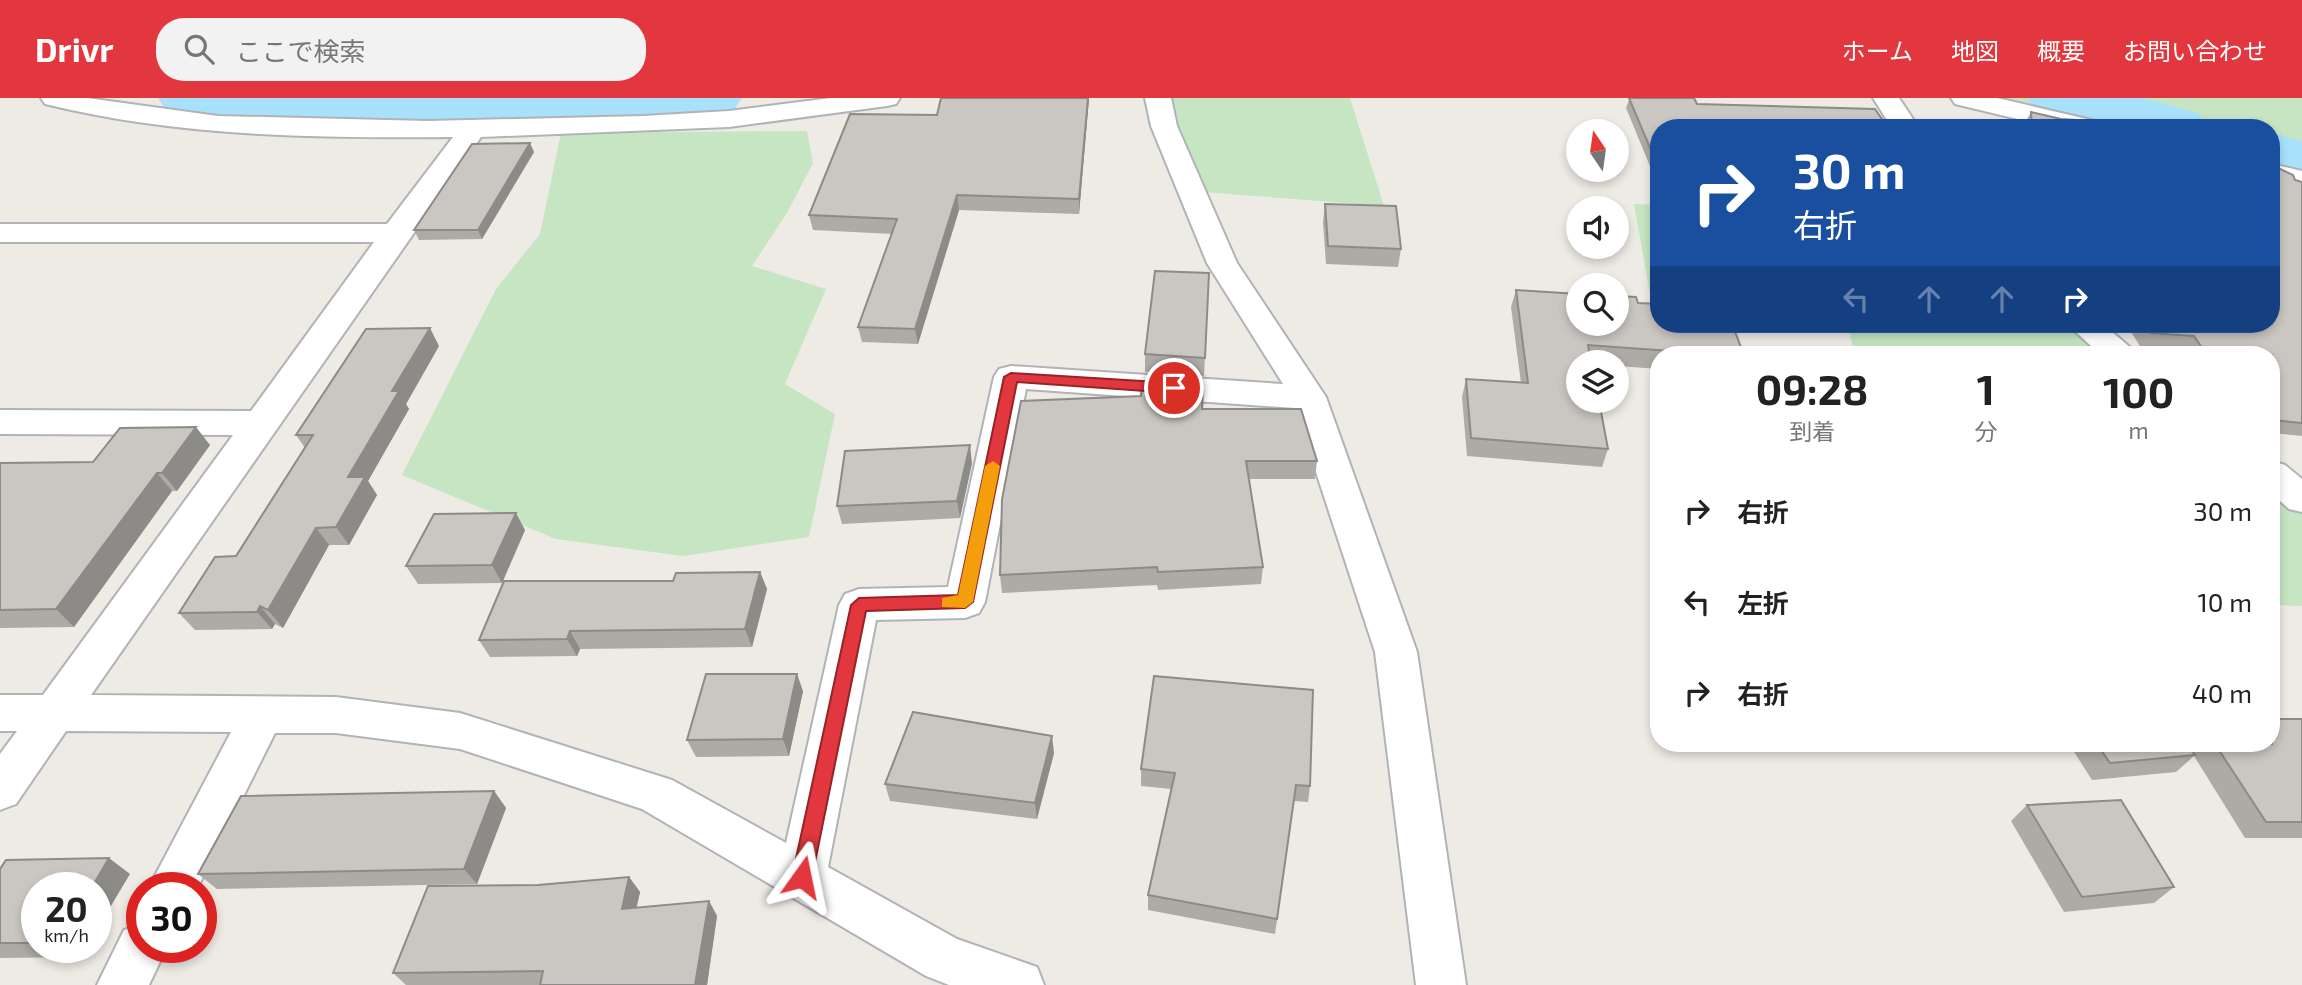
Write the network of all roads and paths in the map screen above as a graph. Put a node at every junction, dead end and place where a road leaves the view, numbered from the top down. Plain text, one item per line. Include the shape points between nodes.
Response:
1 (54, 98) edge
2 (887, 98) edge
3 (1158, 98) edge
4 (1886, 98) edge
5 (1964, 98) edge
6 (1900, 119) edge
7 (2052, 119) edge
8 (473, 129) junction
9 (2280, 174) edge
10 (2302, 180) edge
11 (0, 233) edge
12 (396, 233) junction
13 (2094, 333) edge
14 (2111, 346) edge
15 (1309, 397) junction
16 (0, 422) edge
17 (262, 423) junction
18 (2280, 481) edge
19 (2302, 499) edge
20 (0, 713) edge
21 (54, 713) junction
22 (263, 715) junction
23 (0, 790) edge
24 (181, 872) edge
25 (802, 877) junction
26 (134, 963) edge
27 (122, 985) edge
28 (1019, 985) edge
29 (1441, 985) edge

1 - 8 street via 176,121 290,129
2 - 8 street via 630,126
3 - 15 street via 1164,126 1222,263
4 - 6 street
5 - 7 street
8 - 12 street
9 - 10 street
11 - 12 street
12 - 17 street
13 - 14 street
15 - 25 street via 1011,377 965,602 859,605
15 - 29 street via 1396,652
16 - 17 street
17 - 21 street
18 - 19 street
20 - 21 street
21 - 22 street
21 - 23 street
22 - 24 street
22 - 25 street via 336,715 460,732 656,794
25 - 28 street via 944,960
26 - 27 street

